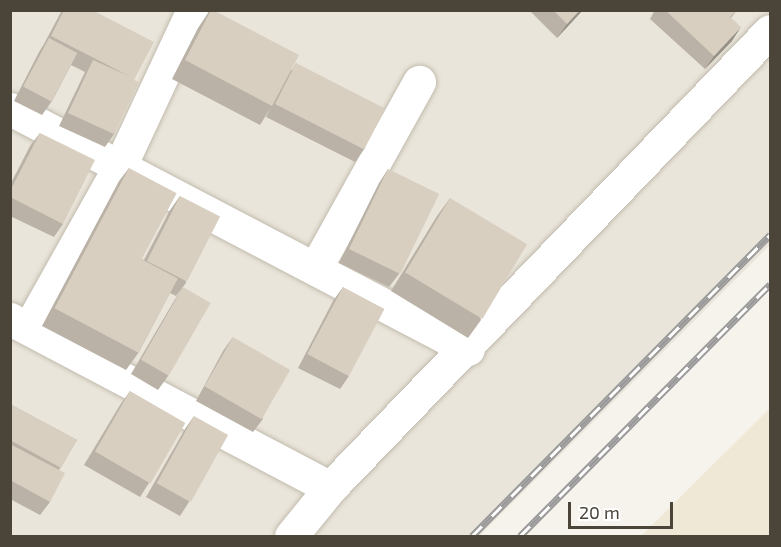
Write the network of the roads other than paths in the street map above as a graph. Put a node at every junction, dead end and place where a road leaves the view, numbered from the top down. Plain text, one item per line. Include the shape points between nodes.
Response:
1 (191, 14) dead end
2 (771, 31) edge
3 (419, 82) dead end
4 (10, 109) edge
5 (120, 164) junction
6 (316, 267) junction
7 (20, 323) edge
8 (468, 349) junction
9 (330, 488) junction
10 (291, 537) edge

1 - 5 street
2 - 8 street
3 - 6 street
4 - 5 street
5 - 6 street
5 - 7 street
6 - 8 street
7 - 9 street
8 - 9 street
9 - 10 street

